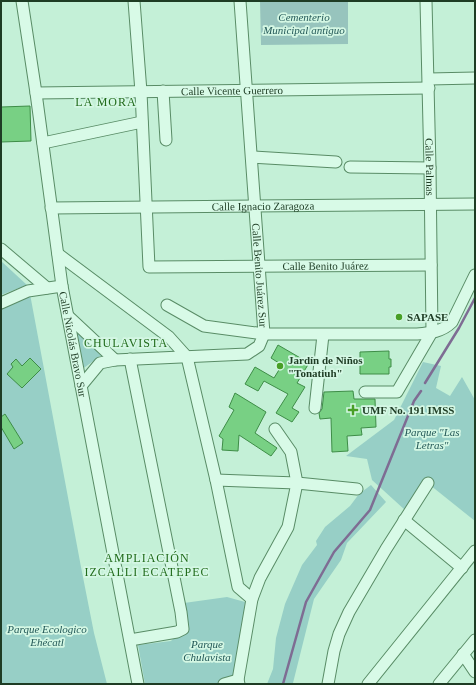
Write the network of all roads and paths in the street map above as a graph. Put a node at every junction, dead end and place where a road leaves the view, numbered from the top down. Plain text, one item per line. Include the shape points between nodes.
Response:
1 (22, 1) edge
2 (134, 1) edge
3 (240, 1) edge
4 (426, 1) edge
5 (475, 78) edge
6 (429, 84) junction
7 (247, 90) junction
8 (162, 91) junction
9 (141, 92) junction
10 (36, 93) junction
11 (142, 122) junction
12 (166, 140) dead end
13 (43, 144) junction
14 (252, 157) junction
15 (336, 162) dead end
16 (350, 167) dead end
17 (430, 168) junction
18 (431, 204) junction
19 (475, 204) edge
20 (255, 206) junction
21 (147, 207) junction
22 (51, 208) junction
23 (1, 249) edge
24 (58, 254) junction
25 (431, 265) junction
26 (260, 266) junction
27 (475, 275) edge
28 (62, 286) junction
29 (47, 288) junction
30 (1, 302) edge
31 (167, 305) dead end
32 (68, 316) junction
33 (432, 332) junction
34 (264, 334) junction
35 (323, 335) junction
36 (187, 357) junction
37 (130, 359) junction
38 (115, 360) junction
39 (81, 386) junction
40 (365, 392) dead end
41 (314, 408) dead end
42 (275, 429) dead end
43 (216, 480) junction
44 (297, 483) junction
45 (428, 483) dead end
46 (357, 488) dead end
47 (404, 520) junction
48 (475, 551) edge
49 (462, 568) junction
50 (252, 599) junction
51 (130, 640) junction
52 (475, 640) edge
53 (463, 654) junction
54 (475, 672) edge
55 (238, 682) edge
56 (138, 684) edge
57 (224, 684) edge
58 (328, 684) edge
59 (368, 684) edge
60 (440, 684) edge

1 - 10 street, Calle Nicolás Bravo Sur
2 - 9 street
3 - 7 street, Calle Benito Juárez Sur
4 - 6 street, Calle Palmas
5 - 6 street, Calle Vicente Guerrero
6 - 7 street, Calle Vicente Guerrero
6 - 17 street, Calle Palmas
7 - 8 street, Calle Vicente Guerrero
7 - 14 street, Calle Benito Juárez Sur
8 - 9 street, Calle Vicente Guerrero
8 - 12 street
9 - 10 street, Calle Vicente Guerrero
9 - 11 street
10 - 13 street, Calle Nicolás Bravo Sur
11 - 13 street
11 - 21 street
13 - 22 street, Calle Nicolás Bravo Sur
14 - 15 street
14 - 20 street, Calle Benito Juárez Sur
16 - 17 street
17 - 18 street, Calle Palmas
18 - 19 street, Calle Ignacio Zaragoza
18 - 20 street, Calle Ignacio Zaragoza
18 - 25 street, Calle Palmas
20 - 21 street, Calle Ignacio Zaragoza
20 - 26 street, Calle Benito Juárez Sur
21 - 22 street, Calle Ignacio Zaragoza
21 - 26 street, Calle Benito Juárez via 149,268
22 - 24 street, Calle Nicolás Bravo Sur
23 - 29 street
24 - 28 street, Calle Nicolás Bravo Sur
24 - 36 street via 169,337
25 - 26 street, Calle Benito Juárez
25 - 33 street, Calle Palmas
26 - 34 street, Calle Benito Juárez Sur
27 - 33 street via 452,322 439,331
28 - 29 street
28 - 32 street, Calle Nicolás Bravo Sur
29 - 30 street via 28,291
31 - 34 street via 204,326
32 - 38 street
32 - 39 street, Calle Nicolás Bravo Sur
33 - 35 street
33 - 40 street via 397,392
34 - 35 street
34 - 36 street via 259,346 247,354
35 - 41 street
36 - 37 street
36 - 43 street
37 - 38 street
37 - 51 street via 182,629
38 - 39 street via 100,363
39 - 51 street, Calle Nicolás Bravo Sur
42 - 44 street via 291,452
43 - 44 street
43 - 50 street via 238,587
44 - 46 street
44 - 50 street via 288,527 260,578
45 - 47 street
47 - 49 street
47 - 58 street via 349,612 334,651
48 - 49 street
49 - 59 street
50 - 55 street
51 - 56 street, Calle Nicolás Bravo Sur
52 - 53 street
53 - 54 street
53 - 60 street
55 - 57 street

